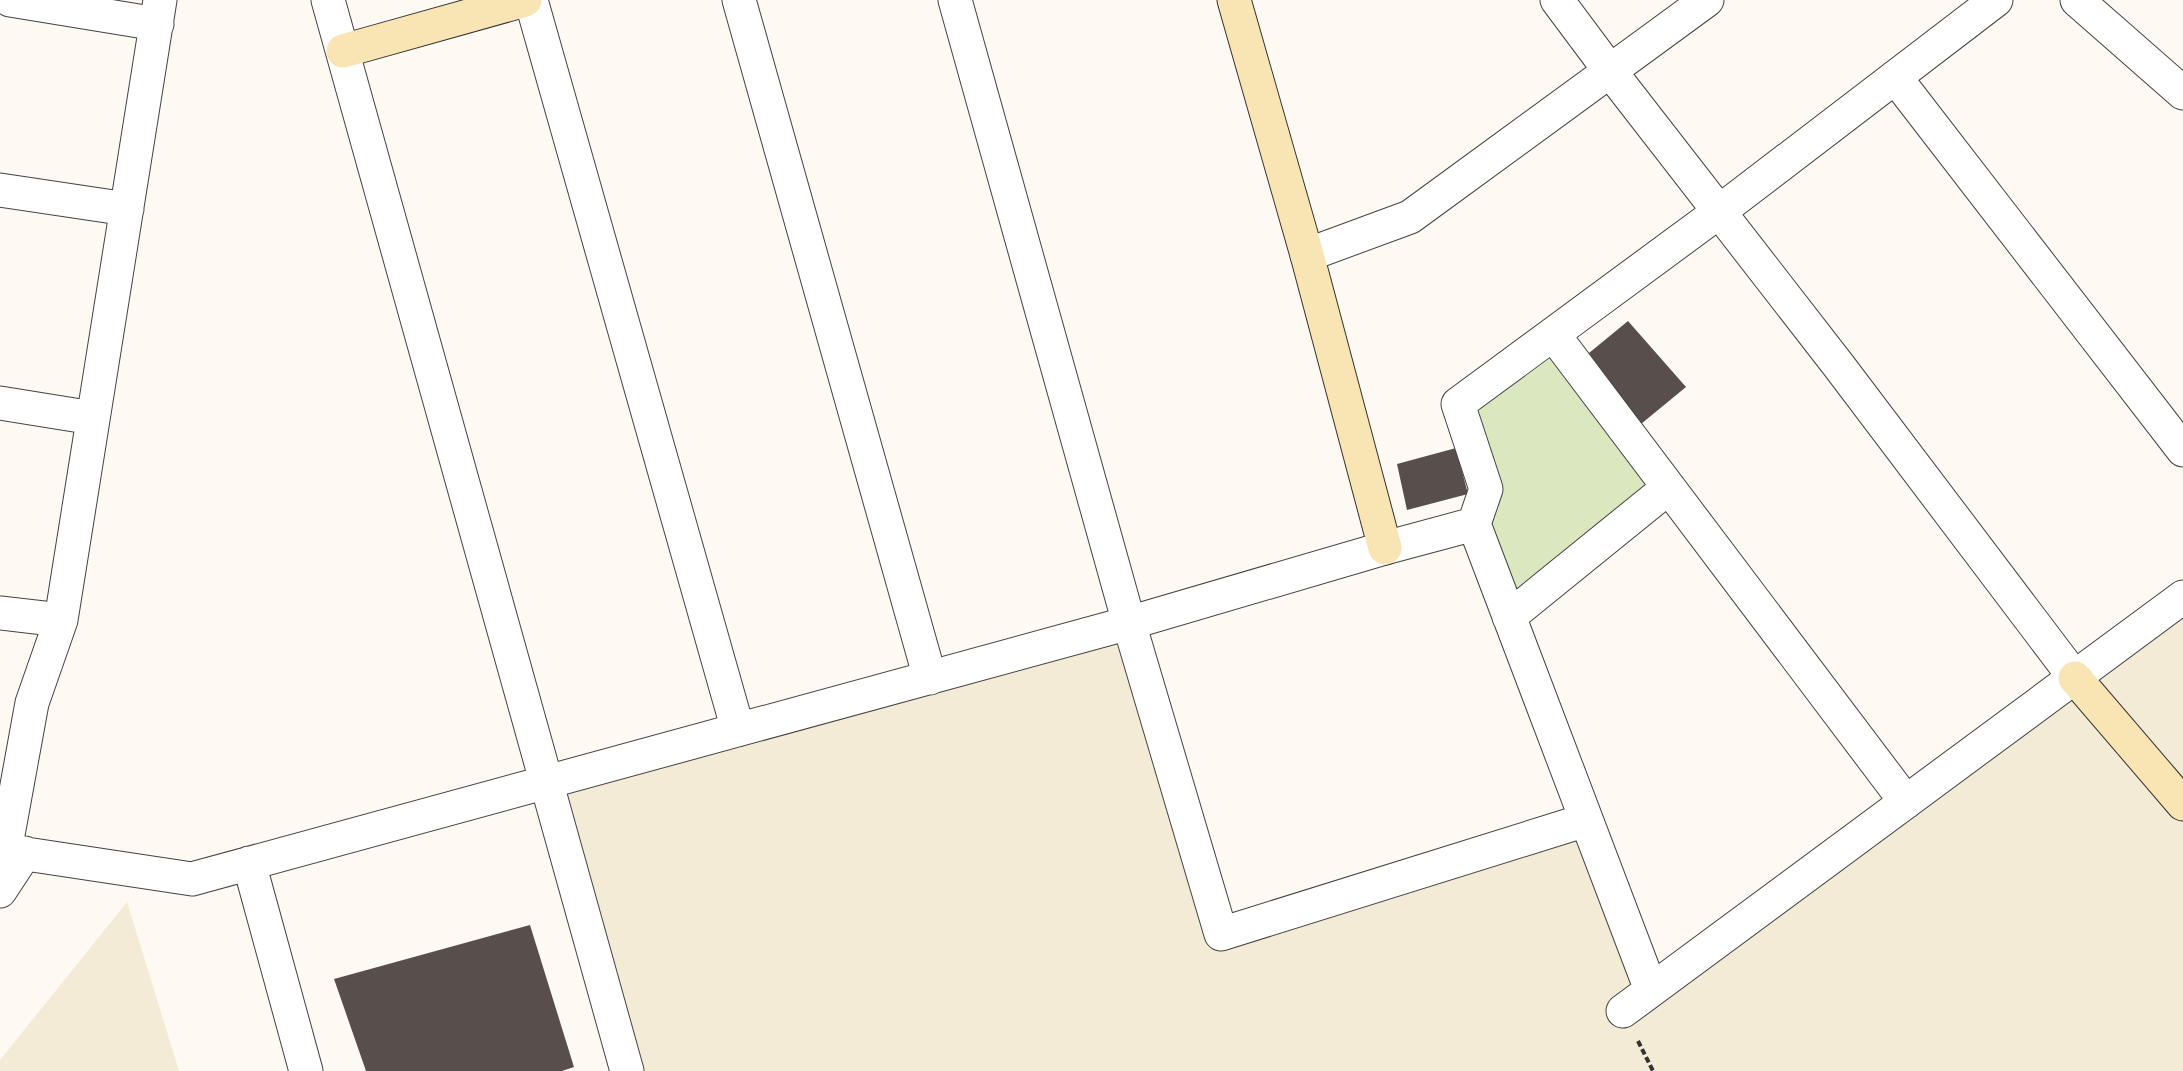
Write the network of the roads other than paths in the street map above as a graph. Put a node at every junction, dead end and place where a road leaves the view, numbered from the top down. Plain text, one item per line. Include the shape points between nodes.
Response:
1 (10, 0) edge
2 (328, 0) edge
3 (525, 0) edge
4 (531, 0) edge
5 (739, 0) edge
6 (955, 0) edge
7 (1234, 0) edge
8 (1557, 0) edge
9 (1707, 0) edge
10 (1996, 0) edge
11 (2077, 0) edge
12 (158, 12) edge
13 (343, 51) junction
14 (1610, 71) junction
15 (1895, 77) junction
16 (2183, 93) edge
17 (0, 190) edge
18 (127, 209) junction
19 (1720, 211) junction
20 (1306, 255) junction
21 (1552, 334) junction
22 (0, 403) edge
23 (93, 418) junction
24 (2183, 450) edge
25 (1668, 488) junction
26 (1474, 524) junction
27 (1384, 548) junction
28 (2183, 597) edge
29 (0, 614) edge
30 (1509, 617) junction
31 (61, 620) junction
32 (1129, 623) junction
33 (930, 678) junction
34 (2075, 678) junction
35 (738, 730) junction
36 (548, 781) junction
37 (1906, 802) junction
38 (2183, 804) edge
39 (1586, 820) junction
40 (10, 851) edge
41 (249, 863) junction
42 (0, 891) edge
43 (1651, 990) junction
44 (1623, 1011) dead end
45 (306, 1071) edge
46 (627, 1071) edge

1 - 12 street
2 - 13 street
3 - 13 street
4 - 35 street
5 - 33 street
6 - 32 street
7 - 20 street
8 - 14 street
9 - 14 street
10 - 15 street
11 - 16 street
12 - 18 street
13 - 36 street
14 - 19 street
14 - 20 street via 1410,217
15 - 19 street
15 - 24 street
17 - 18 street
18 - 23 street
19 - 21 street
19 - 34 street
20 - 27 street
21 - 25 street
21 - 26 street via 1458,404 1486,489
22 - 23 street
23 - 31 street
25 - 30 street
25 - 37 street
26 - 27 street
26 - 30 street
27 - 32 street
28 - 34 street
29 - 31 street
30 - 39 street
31 - 40 street via 32,703
32 - 33 street
32 - 39 street via 1221,934
33 - 35 street
34 - 37 street
34 - 38 street
35 - 36 street
36 - 41 street
36 - 46 street
37 - 43 street
39 - 43 street
40 - 41 street via 192,879
40 - 42 street
41 - 45 street
43 - 44 street

